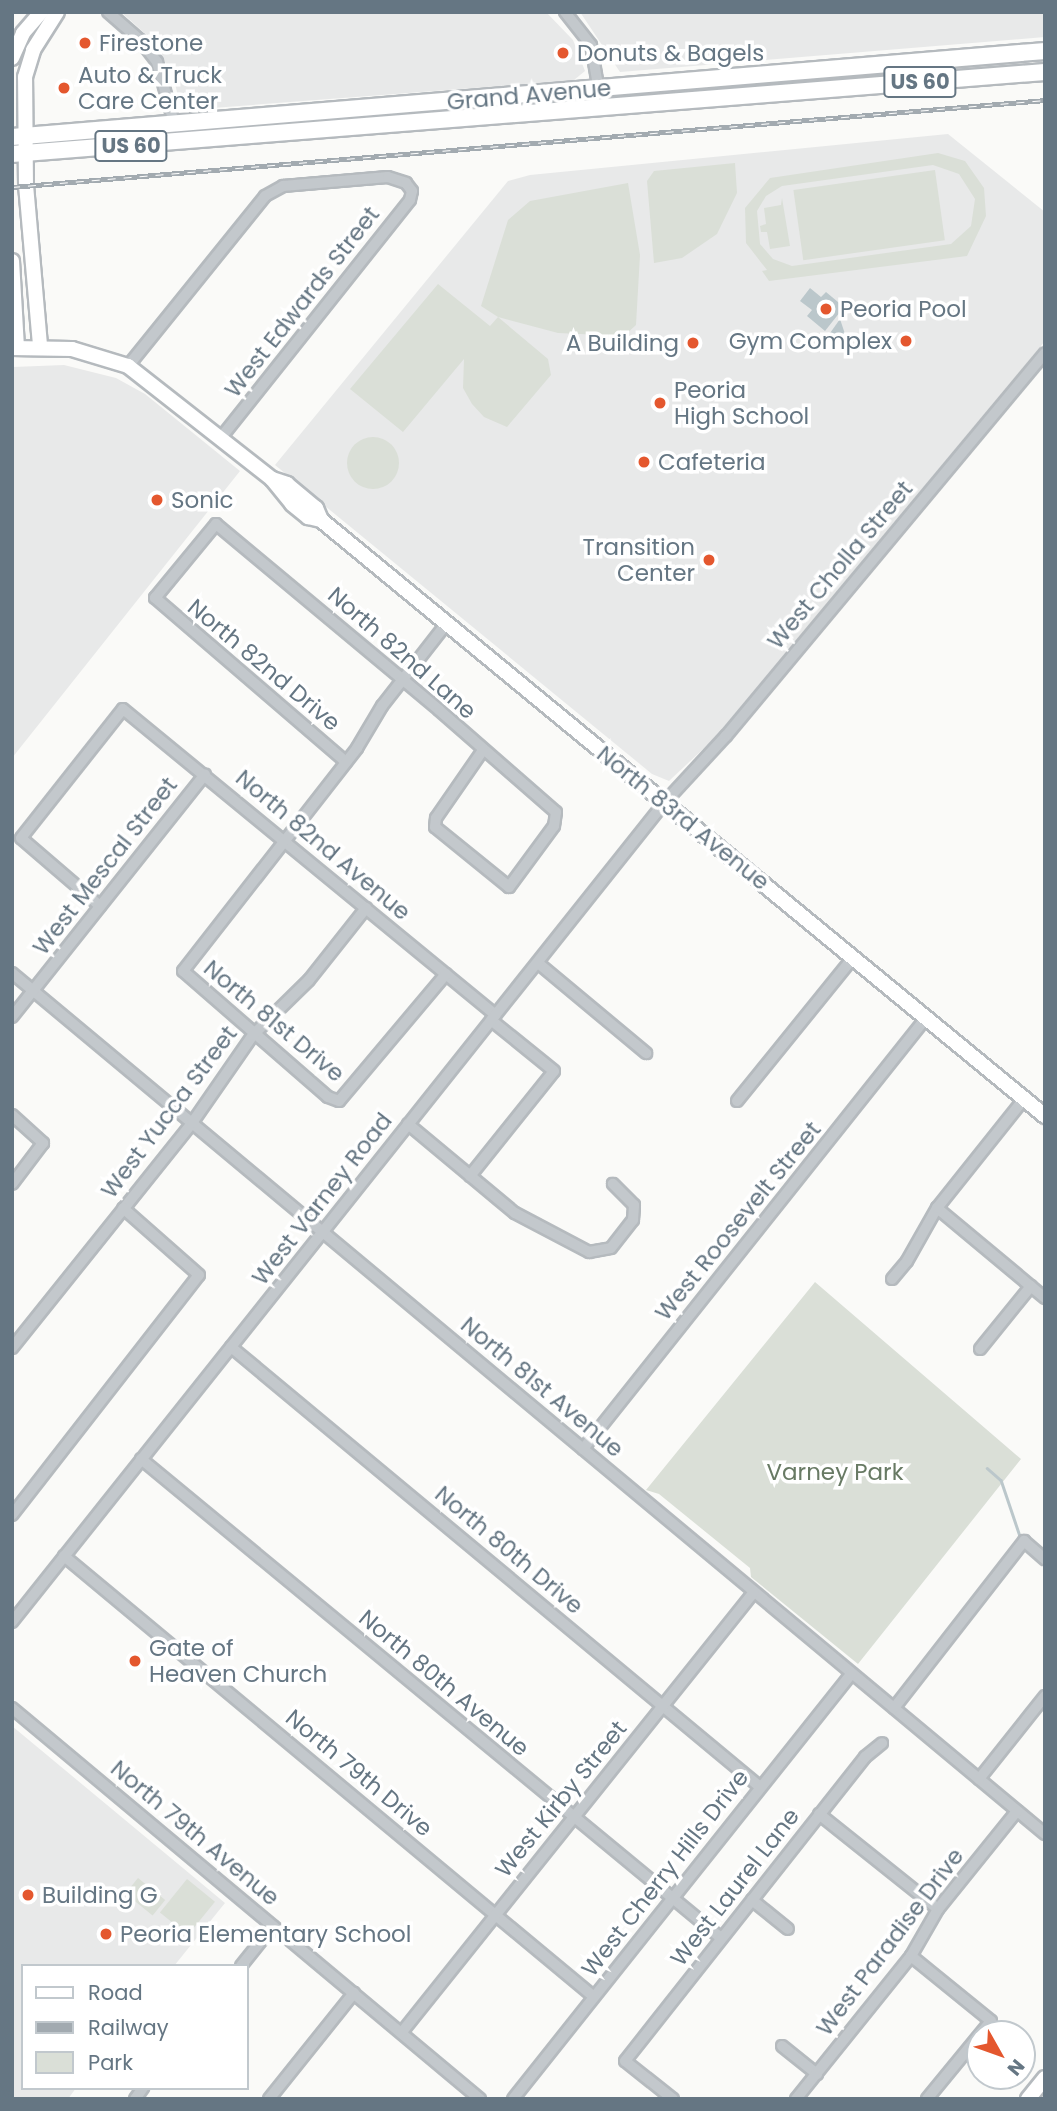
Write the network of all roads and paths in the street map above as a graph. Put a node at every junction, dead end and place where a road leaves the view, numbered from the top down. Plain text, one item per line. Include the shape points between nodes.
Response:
1 (41, 12) edge
2 (57, 12) edge
3 (108, 12) edge
4 (565, 12) edge
5 (1045, 51) edge
6 (12, 57) edge
7 (797, 72) junction
8 (1045, 72) edge
9 (600, 89) junction
10 (796, 92) junction
11 (602, 109) junction
12 (298, 113) junction
13 (174, 123) junction
14 (301, 134) junction
15 (19, 136) edge
16 (19, 153) edge
17 (12, 261) edge
18 (25, 347) edge
19 (1045, 353) edge
20 (128, 366) junction
21 (221, 438) junction
22 (216, 524) joint
23 (446, 624) junction
24 (402, 679) junction
25 (483, 750) junction
26 (346, 762) junction
27 (205, 774) junction
28 (665, 802) junction
29 (285, 840) junction
30 (100, 906) junction
31 (366, 908) junction
32 (853, 958) junction
33 (538, 963) junction
34 (12, 973) edge
35 (446, 974) junction
36 (33, 991) junction
37 (12, 1017) edge
38 (493, 1018) junction
39 (926, 1018) junction
40 (253, 1035) junction
41 (646, 1053) dead end
42 (1024, 1099) junction
43 (737, 1101) dead end
44 (12, 1115) edge
45 (1045, 1116) edge
46 (192, 1123) junction
47 (408, 1124) junction
48 (470, 1176) junction
49 (12, 1184) edge
50 (613, 1184) dead end
51 (123, 1208) junction
52 (937, 1208) junction
53 (323, 1232) junction
54 (892, 1279) dead end
55 (1031, 1286) junction
56 (1045, 1298) edge
57 (231, 1347) junction
58 (12, 1348) edge
59 (980, 1349) dead end
60 (583, 1449) junction
61 (141, 1459) junction
62 (12, 1515) edge
63 (64, 1556) junction
64 (1045, 1559) edge
65 (754, 1592) junction
66 (12, 1622) edge
67 (852, 1673) junction
68 (1045, 1696) edge
69 (663, 1705) junction
70 (12, 1708) edge
71 (894, 1709) junction
72 (883, 1743) dead end
73 (979, 1779) junction
74 (760, 1787) junction
75 (1017, 1811) junction
76 (819, 1814) junction
77 (573, 1818) junction
78 (1045, 1834) edge
79 (672, 1899) junction
80 (752, 1900) junction
81 (938, 1909) junction
82 (495, 1915) junction
83 (273, 1926) junction
84 (788, 1929) dead end
85 (721, 1938) junction
86 (911, 1956) junction
87 (243, 1964) edge
88 (354, 1993) junction
89 (594, 1997) junction
90 (402, 2032) junction
91 (782, 2046) dead end
92 (817, 2074) junction
93 (1045, 2078) edge
94 (269, 2099) edge
95 (480, 2099) edge
96 (513, 2099) edge
97 (673, 2099) edge
98 (796, 2099) edge
99 (927, 2099) edge
100 (1028, 2099) edge

1 - 6 main road
2 - 15 main road via 28,62
3 - 13 street via 157,62
4 - 9 street via 591,45
5 - 7 highway, Grand Avenue / US 60
7 - 9 highway, Grand Avenue / US 60
7 - 10 highway
8 - 10 highway, Grand Avenue / US 60
9 - 11 street
9 - 12 highway, Grand Avenue / US 60
10 - 11 highway, Grand Avenue / US 60
11 - 14 highway, Grand Avenue / US 60
12 - 13 highway, Grand Avenue / US 60
12 - 14 highway
13 - 15 highway, Grand Avenue / US 60
14 - 16 highway, Grand Avenue / US 60
15 - 16 main road
16 - 18 main road
17 - 18 main road
18 - 20 main road, North 83rd Avenue via 94,353
19 - 28 street, West Cholla Street via 726,736
20 - 21 main road, North 83rd Avenue
20 - 21 street, West Edwards Street via 265,196 283,186 398,178 412,191 410,200
21 - 23 main road, North 83rd Avenue via 272,479 302,495 321,520
22 - 24 street, North 82nd Lane
22 - 26 street, North 82nd Drive via 155,598
23 - 24 street
23 - 28 main road, North 83rd Avenue
24 - 25 street, North 82nd Lane
24 - 26 street
25 - 25 street, North 82nd Lane via 558,818 509,887 435,827 436,818
26 - 29 street
27 - 29 street, North 82nd Avenue
27 - 30 street, West Mescal Street
27 - 30 street, North 82nd Avenue via 123,709 21,838
28 - 32 main road, North 83rd Avenue
28 - 33 street, West Varney Road
29 - 31 street, North 82nd Avenue
29 - 40 street, North 81st Drive via 183,971
30 - 36 street, West Mescal Street
31 - 35 street, North 82nd Avenue
31 - 40 street, West Yucca Street via 309,980
32 - 39 main road, North 83rd Avenue
32 - 43 street
33 - 38 street, West Varney Road
33 - 41 street
34 - 36 street, North 81st Avenue
35 - 38 street, North 82nd Avenue
35 - 40 street, North 81st Drive via 339,1101 328,1097
36 - 37 street, West Mescal Street
36 - 46 street, North 81st Avenue
38 - 47 street, West Varney Road
38 - 48 street, North 82nd Avenue via 554,1071
39 - 42 main road, North 83rd Avenue
39 - 60 street, West Roosevelt Street
40 - 46 street, West Yucca Street
42 - 45 main road, North 83rd Avenue
42 - 52 street
44 - 49 street via 43,1143
46 - 51 street, West Yucca Street
46 - 53 street, North 81st Avenue
47 - 48 street
47 - 53 street, West Varney Road
48 - 50 street via 526,1221 578,1248 600,1253 629,1228 635,1213
51 - 58 street, West Yucca Street
51 - 62 street via 199,1275
52 - 54 street
52 - 55 street
53 - 57 street, West Varney Road
53 - 60 street, North 81st Avenue
55 - 56 street
55 - 59 street
57 - 61 street, West Varney Road
57 - 69 street, North 80th Drive
60 - 65 street, North 81st Avenue
61 - 63 street, West Varney Road
61 - 77 street, North 80th Avenue
63 - 66 street, West Varney Road
63 - 82 street, North 79th Drive
64 - 71 street via 1024,1541
65 - 67 street, North 81st Avenue
65 - 69 street, West Kirby Street
67 - 71 street, North 81st Avenue
67 - 74 street, West Cherry Hills Drive
68 - 73 street
69 - 74 street, North 80th Drive
69 - 77 street, West Kirby Street
70 - 83 street, North 79th Avenue
71 - 73 street, North 81st Avenue
72 - 76 street, West Laurel Lane via 865,1757
73 - 75 street, North 81st Avenue
74 - 79 street, West Cherry Hills Drive
75 - 78 street, North 81st Avenue
75 - 81 street, West Paradise Drive
76 - 80 street, West Laurel Lane
76 - 81 street
77 - 79 street, North 80th Avenue
77 - 82 street, West Kirby Street
79 - 85 street, North 80th Avenue
79 - 89 street, West Cherry Hills Drive
80 - 84 street
80 - 85 street, West Laurel Lane
81 - 86 street, West Paradise Drive
82 - 89 street, North 79th Drive
82 - 90 street, West Kirby Street
83 - 87 street
83 - 88 street, North 79th Avenue
85 - 97 street, West Laurel Lane via 625,2061
86 - 92 street, West Paradise Drive
86 - 99 street via 990,2021
88 - 90 street, North 79th Avenue
88 - 94 street
89 - 96 street, West Cherry Hills Drive
90 - 95 street, North 79th Avenue
91 - 92 street
92 - 98 street, West Paradise Drive
93 - 100 main road

